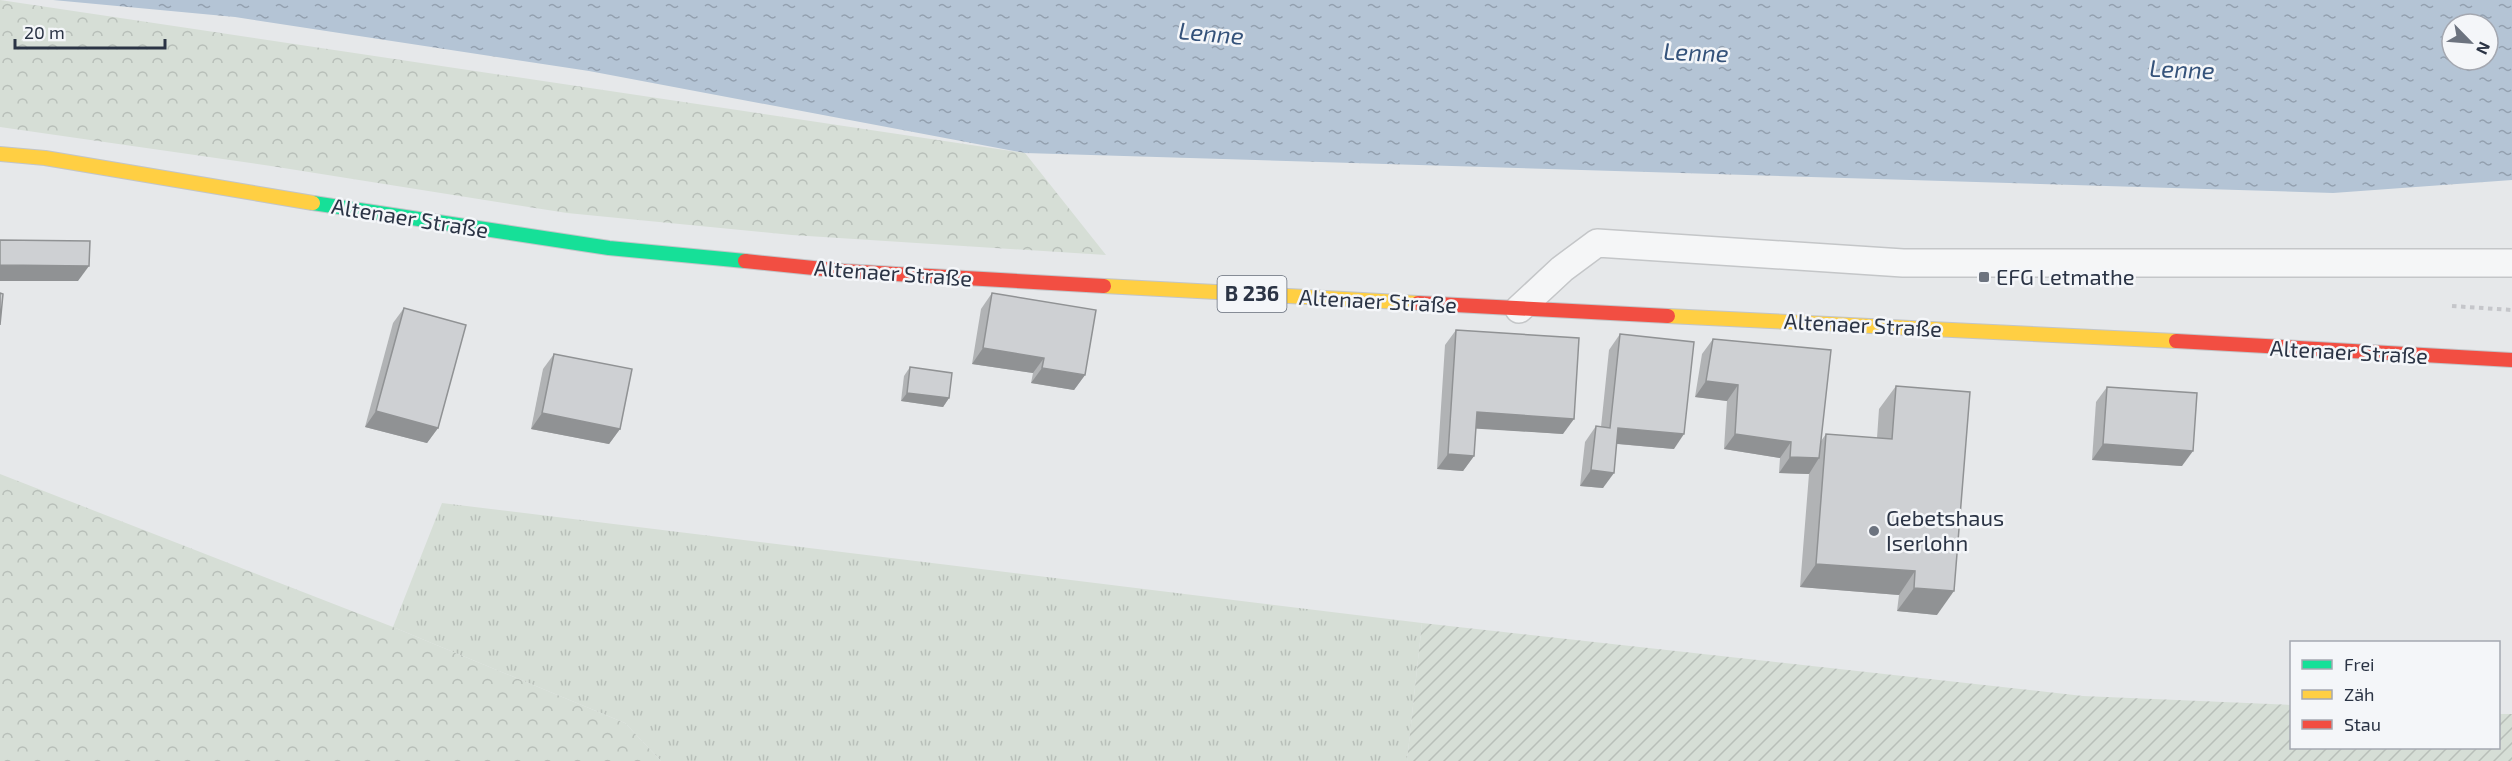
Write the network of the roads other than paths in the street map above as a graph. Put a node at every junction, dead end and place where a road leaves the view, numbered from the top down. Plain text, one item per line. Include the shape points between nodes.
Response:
1 (0, 154) edge
2 (2512, 262) edge
3 (1519, 309) junction
4 (2512, 360) edge

1 - 3 main road, Altenaer Straße / B 236 via 621,249 843,271
2 - 3 lane via 1903,263 1598,243 1562,269
3 - 4 main road, Altenaer Straße / B 236

